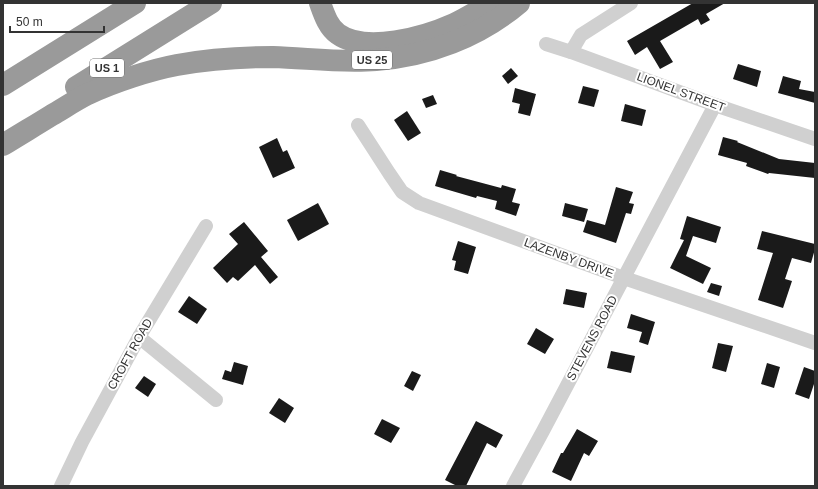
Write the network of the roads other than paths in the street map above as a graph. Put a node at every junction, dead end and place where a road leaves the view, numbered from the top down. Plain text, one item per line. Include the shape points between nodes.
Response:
1 (135, 3) edge
2 (211, 3) edge
3 (320, 3) edge
4 (492, 3) edge
5 (519, 3) edge
6 (631, 3) edge
7 (546, 44) dead end
8 (571, 52) junction
9 (3, 85) edge
10 (715, 105) junction
11 (358, 125) dead end
12 (3, 132) edge
13 (815, 139) edge
14 (3, 145) edge
15 (206, 226) dead end
16 (624, 278) junction
17 (139, 337) junction
18 (815, 343) edge
19 (216, 400) dead end
20 (61, 486) edge
21 (513, 486) edge

1 - 9 highway
2 - 12 highway, US 1
3 - 4 highway via 328,22 339,35 362,43 379,44 427,34 454,24
5 - 14 highway, US 25 via 480,30 455,42 404,56 375,60 273,57 224,59 176,65 146,73 88,94
6 - 8 street via 581,35
7 - 8 street, LIONEL STREET
8 - 10 street, LIONEL STREET
10 - 13 street, LIONEL STREET
10 - 16 street, STEVENS ROAD
11 - 16 street, LAZENBY DRIVE via 402,192 419,203
15 - 17 street, CROFT ROAD
16 - 18 street, LAZENBY DRIVE
16 - 21 street, STEVENS ROAD
17 - 19 street
17 - 20 street, CROFT ROAD

